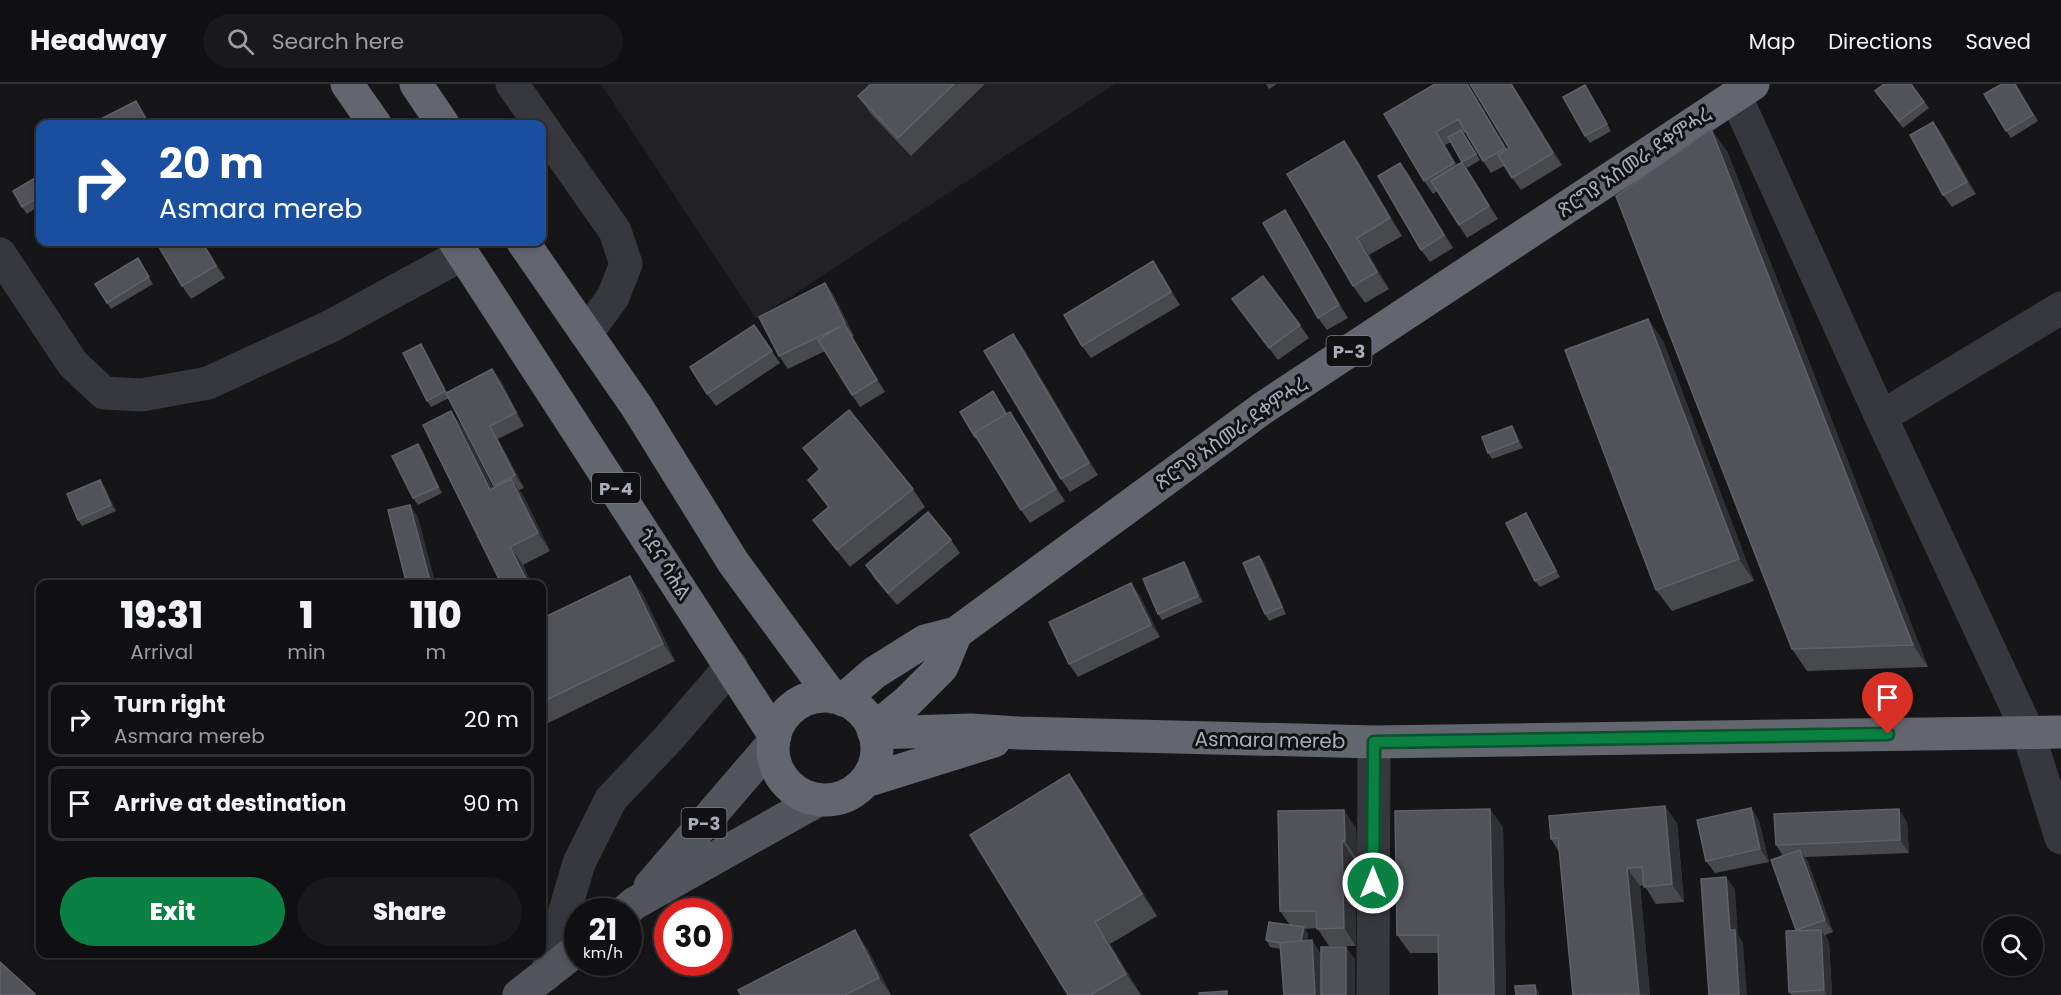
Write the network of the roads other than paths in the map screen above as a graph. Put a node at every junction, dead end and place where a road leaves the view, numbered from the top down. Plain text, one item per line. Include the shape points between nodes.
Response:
1 (347, 84) edge
2 (416, 84) edge
3 (512, 84) edge
4 (1744, 90) edge
5 (372, 120) edge
6 (441, 120) edge
7 (537, 120) edge
8 (546, 132) edge
9 (526, 246) edge
10 (459, 248) edge
11 (0, 254) edge
12 (2061, 308) edge
13 (586, 334) junction
14 (1881, 417) junction
15 (956, 633) junction
16 (731, 666) junction
17 (837, 698) junction
18 (874, 732) junction
19 (2028, 732) junction
20 (2061, 732) edge
21 (1019, 733) junction
22 (774, 739) junction
23 (1374, 742) junction
24 (866, 781) junction
25 (818, 800) junction
26 (2061, 838) edge
27 (638, 898) edge
28 (642, 901) edge
29 (564, 960) edge
30 (546, 975) junction
31 (519, 995) edge
32 (1372, 995) edge

1 - 5 highway
2 - 6 highway
3 - 7 street
4 - 14 street
4 - 15 highway, ጽርግያ አስመራ ደቀምሓረ / P-3 via 1263,408
8 - 13 street via 615,231 626,264 613,297
9 - 13 highway
10 - 11 street via 331,326 208,382 142,395 104,393 74,364
10 - 16 highway, ጎደና ሳሕል / P-4
12 - 14 street
13 - 17 highway via 637,407 733,562
14 - 19 street
15 - 17 highway, P-3 via 925,641
15 - 18 highway via 942,667
16 - 22 highway, ጎደና ሳሕል / P-4
16 - 30 street via 611,799 579,863
17 - 18 highway via 862,712
17 - 22 highway via 816,697 796,705 780,722
18 - 21 highway, Asmara mereb
18 - 24 highway via 876,758
19 - 20 highway, Asmara mereb
19 - 23 highway, Asmara mereb
19 - 26 street
21 - 23 highway, Asmara mereb
21 - 24 highway
22 - 25 highway via 777,769 784,780 794,790
22 - 27 main road, P-3
23 - 32 street
24 - 25 highway via 845,797
25 - 28 main road, P-3
29 - 30 main road
30 - 31 main road

